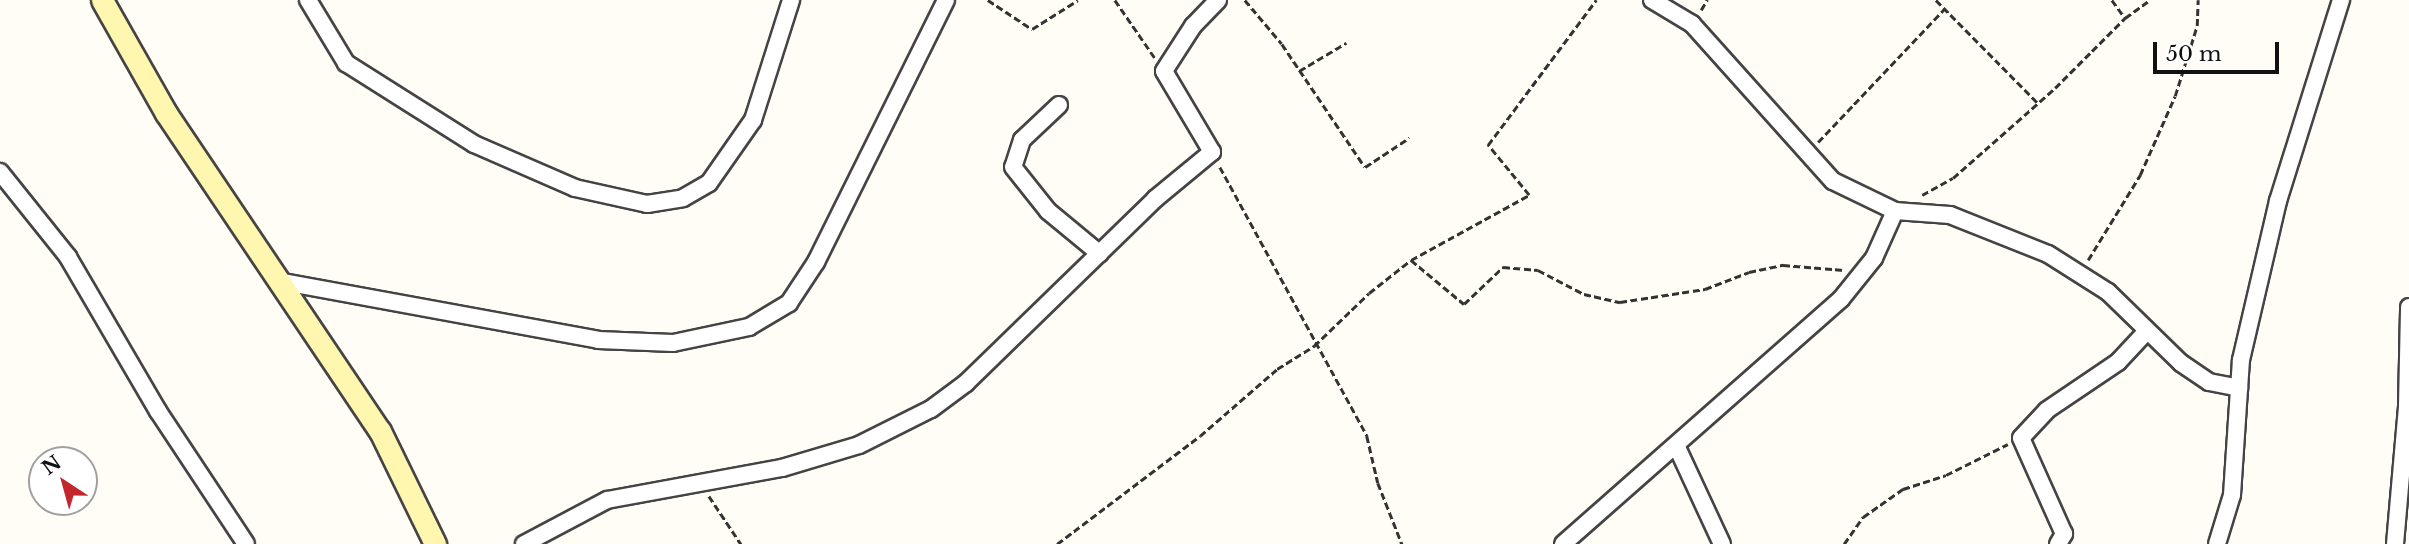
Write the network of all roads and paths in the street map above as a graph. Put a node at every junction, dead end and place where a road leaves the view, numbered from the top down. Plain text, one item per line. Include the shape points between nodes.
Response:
1 (102, 0) edge
2 (308, 0) edge
3 (791, 0) edge
4 (946, 0) edge
5 (988, 0) edge
6 (1078, 0) edge
7 (1115, 0) edge
8 (1218, 0) edge
9 (1245, 0) edge
10 (1596, 0) edge
11 (1652, 0) edge
12 (1936, 0) edge
13 (2112, 0) edge
14 (2150, 0) edge
15 (2198, 0) edge
16 (2341, 0) edge
17 (1944, 9) junction
18 (2125, 18) junction
19 (1346, 43) dead end
20 (1164, 71) junction
21 (1298, 71) junction
22 (2039, 104) junction
23 (1059, 105) dead end
24 (1409, 138) dead end
25 (1212, 152) junction
26 (1809, 152) junction
27 (0, 172) edge
28 (1895, 211) junction
29 (1100, 254) junction
30 (1874, 258) junction
31 (1411, 261) junction
32 (2081, 272) junction
33 (278, 281) junction
34 (2409, 307) edge
35 (2147, 331) junction
36 (1314, 346) junction
37 (2239, 388) junction
38 (2021, 438) junction
39 (1676, 445) junction
40 (700, 481) junction
41 (246, 544) edge
42 (435, 544) edge
43 (524, 544) edge
44 (741, 544) edge
45 (1057, 544) edge
46 (1402, 544) edge
47 (1563, 544) edge
48 (1722, 544) edge
49 (1844, 544) edge
50 (2058, 544) edge
51 (2217, 544) edge
52 (2395, 544) edge

1 - 33 main road via 166,113
2 - 3 street via 346,63 474,144 575,188 647,204 683,198 709,183 753,120
4 - 33 street via 816,261 789,303 749,327 673,343 598,340
5 - 6 path via 1032,29
7 - 20 path
8 - 20 street via 1193,26
9 - 21 path
10 - 31 path via 1488,145 1528,195
11 - 26 street via 1692,24
12 - 17 path
13 - 18 path
14 - 18 path
15 - 32 path via 2197,26 2175,96 2140,175
16 - 37 street via 2278,201 2241,360
17 - 22 path
17 - 26 path
18 - 22 path
19 - 21 path
20 - 25 street
21 - 24 path via 1365,167
22 - 28 path via 1953,178
23 - 29 street via 1022,140 1013,167 1048,211
25 - 29 street
25 - 36 path
26 - 28 street via 1833,181
27 - 41 street via 68,257 158,411
28 - 30 street
28 - 32 street via 1950,215
29 - 40 street via 966,383 931,409 859,445 782,468
30 - 31 path via 1842,270 1783,265 1705,289 1620,302 1584,294 1538,270 1503,267 1464,304
30 - 39 street via 1841,299
31 - 36 path via 1369,293
32 - 35 street via 2132,312
33 - 42 main road via 380,431
34 - 52 street via 2407,405
35 - 37 street via 2209,382
35 - 38 street via 2118,362 2047,410
36 - 45 path via 1277,369 1200,436
36 - 46 path via 1367,436 1378,483
37 - 51 street via 2232,495
38 - 49 path via 1946,475 1903,489 1863,517
38 - 50 street via 2064,534
39 - 47 street
39 - 48 street
40 - 43 street via 607,500
40 - 44 path

